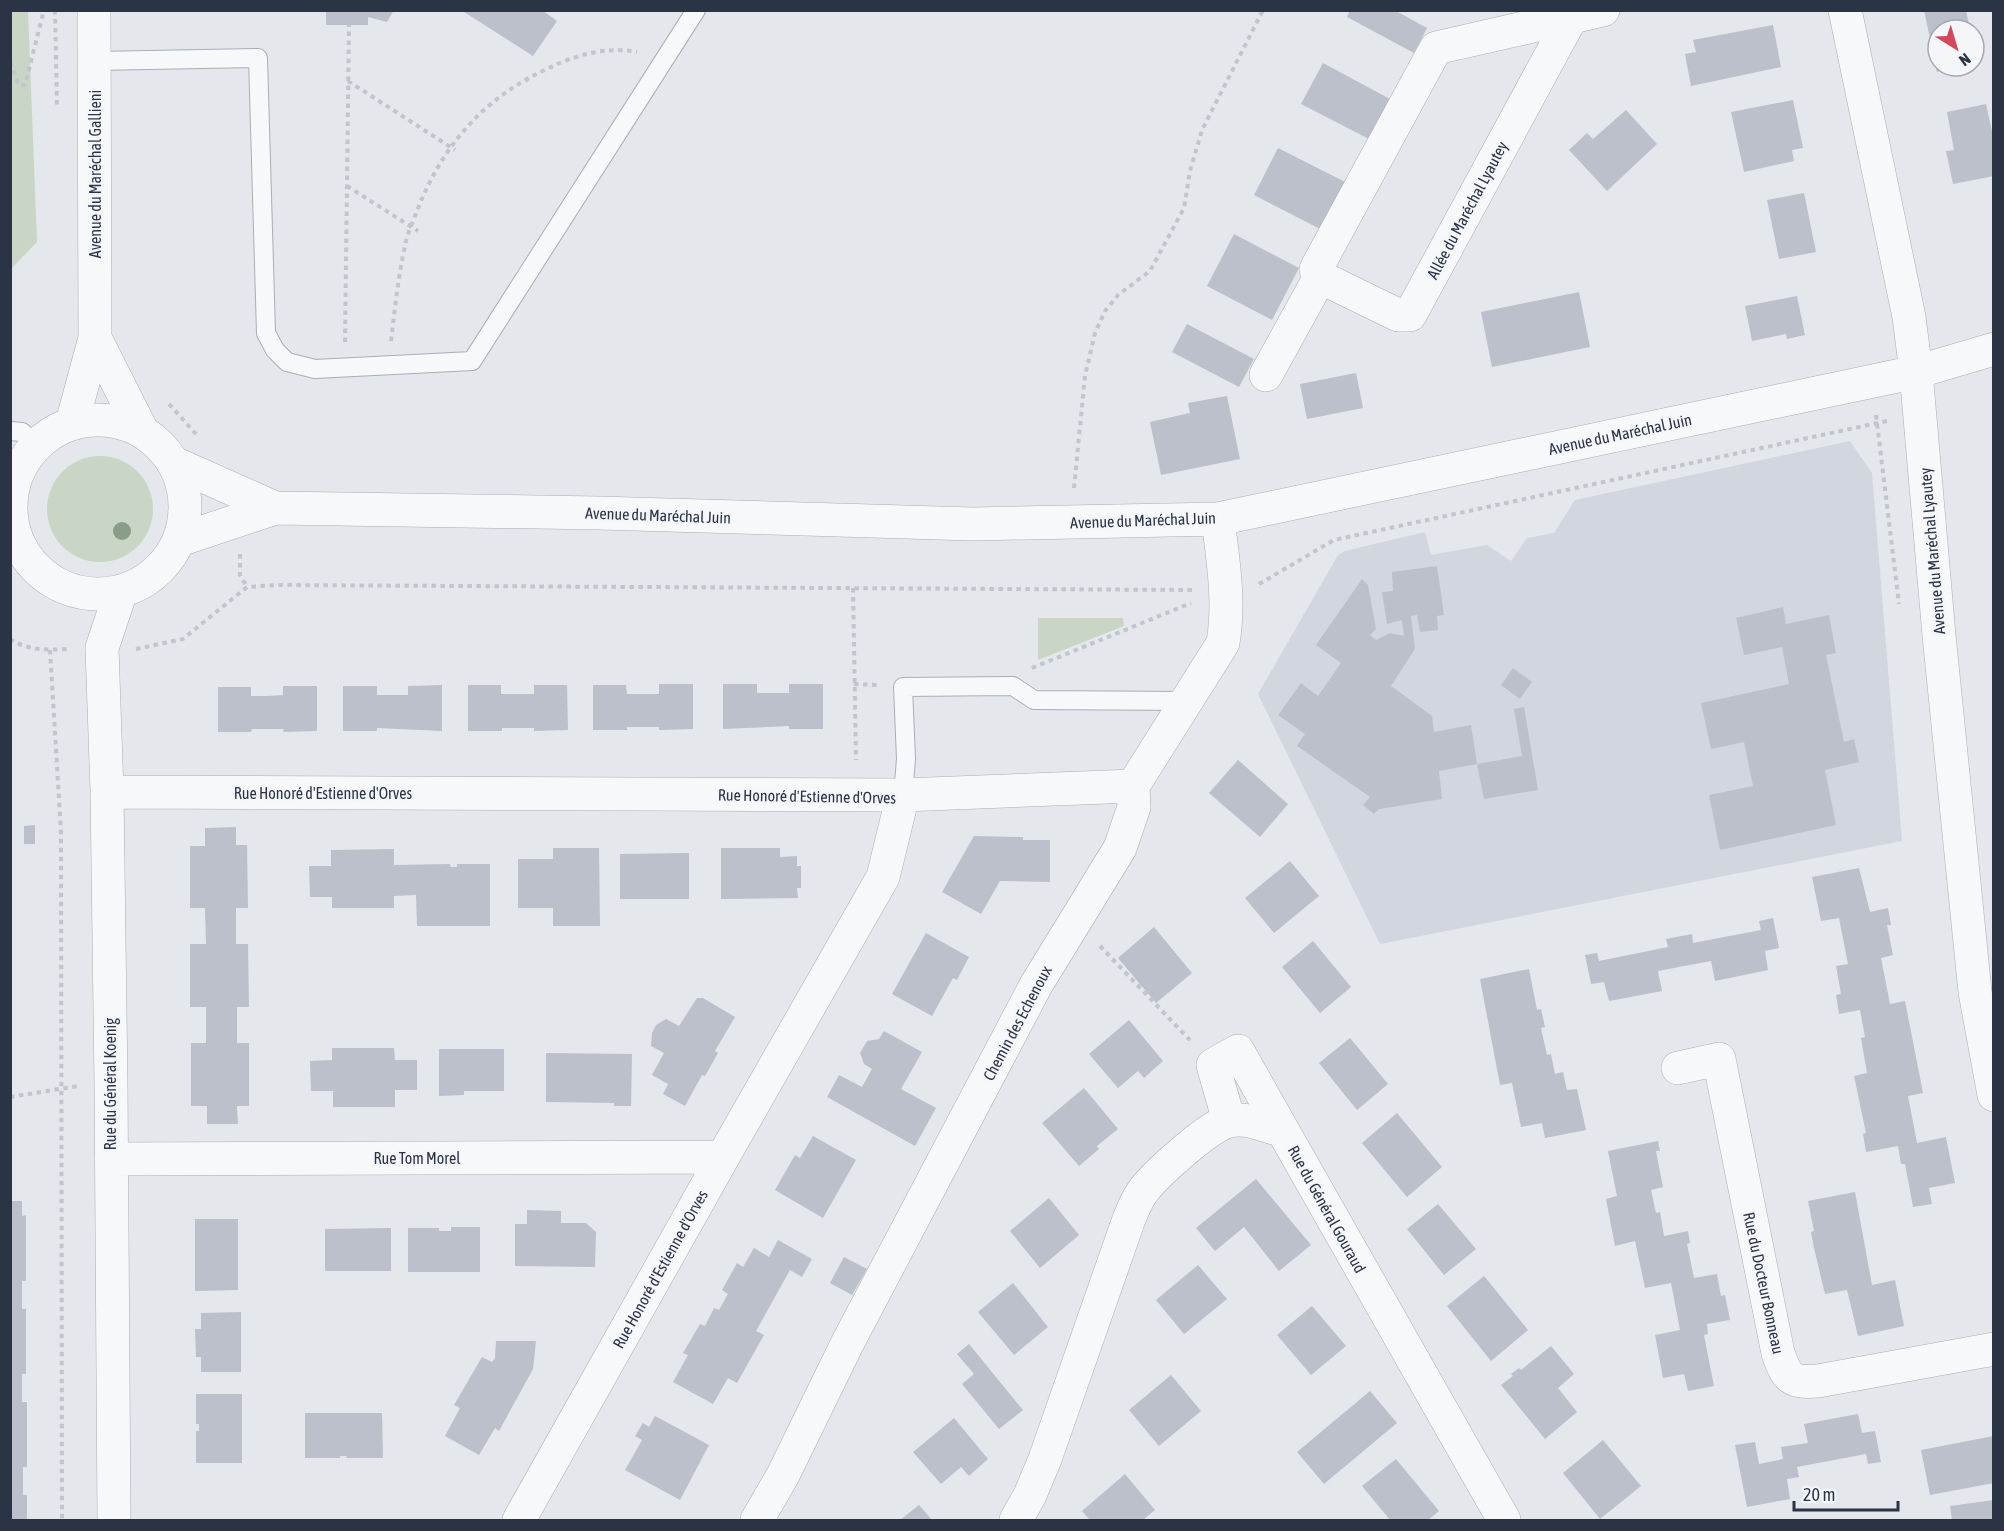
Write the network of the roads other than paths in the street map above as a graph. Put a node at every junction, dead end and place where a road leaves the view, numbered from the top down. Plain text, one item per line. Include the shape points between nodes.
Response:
1 (94, 10) edge
2 (696, 10) edge
3 (1604, 10) edge
4 (1845, 10) edge
5 (1571, 18) junction
6 (95, 61) junction
7 (1320, 277) junction
8 (95, 338) junction
9 (1994, 349) edge
10 (1916, 372) junction
11 (1266, 375) dead end
12 (72, 423) junction
13 (142, 431) junction
14 (20, 453) edge
15 (174, 463) junction
16 (275, 508) junction
17 (1218, 519) junction
18 (179, 540) junction
19 (15, 543) edge
20 (71, 590) junction
21 (121, 591) junction
22 (102, 648) junction
23 (1186, 701) junction
24 (1133, 786) junction
25 (107, 792) junction
26 (903, 795) junction
27 (1678, 1068) dead end
28 (1994, 1095) edge
29 (1228, 1121) junction
30 (1283, 1131) junction
31 (723, 1158) junction
32 (111, 1159) junction
33 (1994, 1349) edge
34 (114, 1521) edge
35 (519, 1521) edge
36 (757, 1521) edge
37 (1016, 1521) edge
38 (1504, 1521) edge

1 - 6 street, Avenue du Maréchal Gallieni
2 - 6 lane via 472,361 315,369 287,362 266,333 258,58
3 - 5 street
4 - 10 street, Avenue du Maréchal Lyautey via 1909,317
5 - 7 street via 1436,48 1316,269
5 - 7 street, Allée du Maréchal Lyautey via 1410,315 1398,315
6 - 8 street, Avenue du Maréchal Gallieni
7 - 11 street
8 - 12 street, Avenue du Maréchal Gallieni
8 - 13 street, Avenue du Maréchal Gallieni
9 - 10 street, Avenue du Maréchal Juin
10 - 17 street, Avenue du Maréchal Juin
10 - 28 street, Avenue du Maréchal Lyautey via 1975,992
12 - 13 street via 119,422
12 - 14 street
13 - 15 street
14 - 19 street via 12,492
15 - 16 street, Avenue du Maréchal Juin
15 - 18 street via 183,488 185,514
16 - 17 street, Avenue du Maréchal Juin via 973,524
16 - 18 street, Avenue du Maréchal Juin
17 - 23 street, Chemin des Echenoux via 1226,590 1223,643
18 - 21 street via 159,568 145,580
19 - 20 street via 50,580
20 - 21 street via 96,594
20 - 22 street, Rue du Général Koenig
21 - 22 street, Rue du Général Koenig
22 - 25 street, Rue du Général Koenig
23 - 24 street, Chemin des Echenoux
23 - 26 lane via 1034,700 1013,686 903,687
24 - 26 street
24 - 36 street, Chemin des Echenoux via 1134,807 1120,848 1036,985
25 - 26 street, Rue Honoré d'Estienne d'Orves
25 - 32 street, Rue du Général Koenig
26 - 31 street, Rue Honoré d'Estienne d'Orves via 883,877
27 - 33 street, Rue du Docteur Bonneau via 1719,1059 1778,1353 1789,1376 1799,1383 1818,1381
29 - 30 street, Rue du Général Gouraud via 1255,1122
29 - 30 street via 1213,1065 1238,1051
29 - 37 street via 1191,1145 1143,1191 1129,1219 1045,1459
30 - 38 street, Rue du Général Gouraud
31 - 32 street, Rue Tom Morel
31 - 35 street, Rue Honoré d'Estienne d'Orves
32 - 34 street, Rue du Général Koenig

